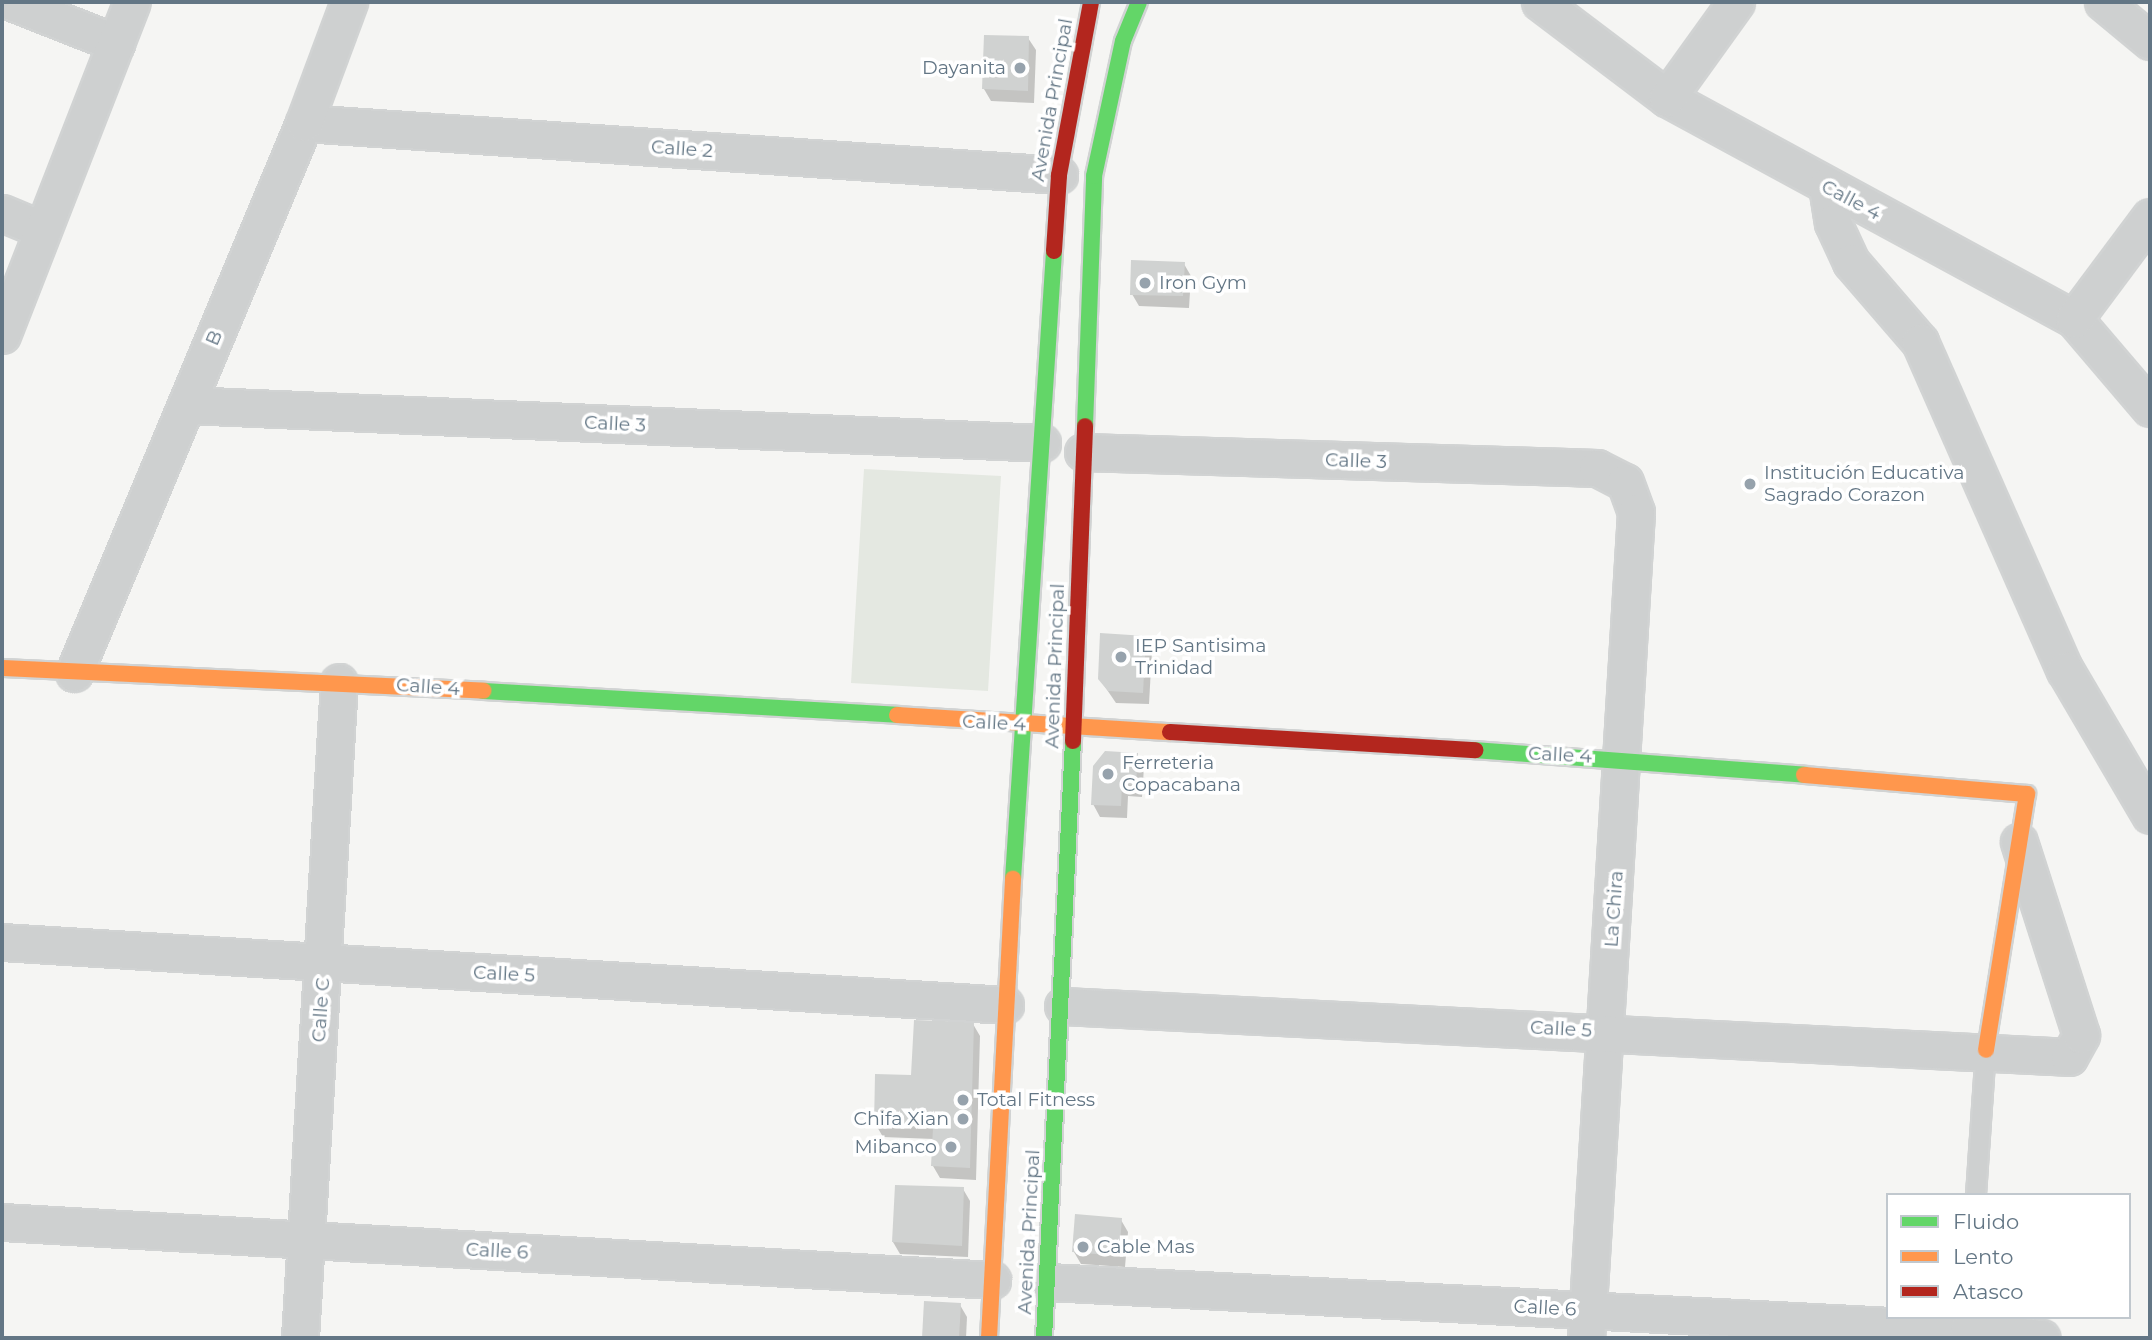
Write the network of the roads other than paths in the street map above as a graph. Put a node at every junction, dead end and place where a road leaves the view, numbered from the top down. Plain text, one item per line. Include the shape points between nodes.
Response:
1 (12, 2) edge
2 (132, 2) edge
3 (349, 2) edge
4 (1091, 2) edge
5 (1139, 2) edge
6 (1540, 2) edge
7 (1736, 2) edge
8 (2102, 2) edge
9 (2150, 41) edge
10 (116, 43) junction
11 (1667, 98) junction
12 (304, 123) junction
13 (1059, 175) junction
14 (1827, 186) junction
15 (2, 213) edge
16 (2150, 217) edge
17 (43, 230) junction
18 (2074, 319) junction
19 (2, 335) edge
20 (187, 405) junction
21 (2150, 408) edge
22 (1042, 443) junction
23 (1083, 453) junction
24 (1625, 482) joint
25 (2, 668) edge
26 (74, 673) junction
27 (339, 682) junction
28 (1024, 725) junction
29 (1074, 727) junction
30 (1624, 759) junction
31 (2150, 815) edge
32 (2019, 842) junction
33 (2, 942) edge
34 (324, 964) junction
35 (1005, 1005) junction
36 (1063, 1006) junction
37 (1606, 1031) junction
38 (1986, 1050) junction
39 (1976, 1193) edge
40 (2, 1222) edge
41 (306, 1240) junction
42 (992, 1280) junction
43 (1048, 1282) junction
44 (1587, 1324) edge
45 (1968, 1328) edge
46 (300, 1338) edge
47 (989, 1338) edge
48 (1044, 1338) edge
49 (2042, 1338) edge

1 - 10 street
2 - 10 street
3 - 12 street, B
4 - 13 street, Avenida Principal
5 - 23 street, Avenida Principal via 1123,41 1094,176
6 - 11 street, Calle 4
7 - 11 street
8 - 9 street
10 - 17 street
11 - 14 street, Calle 4
12 - 13 street, Calle 2
12 - 20 street, B
13 - 22 street, Avenida Principal
14 - 18 street, Calle 4
14 - 31 street via 1833,223 1851,262 1920,342 2065,670
15 - 17 street
16 - 18 street
17 - 19 street
18 - 21 street, Calle 4
20 - 22 street, Calle 3
20 - 26 street, B
22 - 28 street, Avenida Principal
23 - 24 street, Calle 3 via 1597,468
23 - 29 street, Avenida Principal
24 - 30 street, La Chira via 1636,512
25 - 26 street, Calle 4
26 - 27 street, Calle 4
27 - 28 street, Calle 4
27 - 34 street, Calle C
28 - 29 street, Calle 4
28 - 35 street, Avenida Principal
29 - 30 street, Calle 4
29 - 36 street, Avenida Principal
30 - 32 street, Calle 4 via 2027,794
30 - 37 street, La Chira
32 - 38 street
32 - 38 street, Calle 5 via 2081,1035 2069,1057
33 - 34 street, Calle 5
34 - 35 street, Calle 5
34 - 41 street, Calle C
35 - 42 street, Avenida Principal
36 - 37 street, Calle 5
36 - 43 street, Avenida Principal
37 - 38 street, Calle 5
37 - 44 street, La Chira
38 - 39 lane
40 - 41 street, Calle 6
41 - 42 street, Calle 6
41 - 46 street, Calle C
42 - 47 street, Avenida Principal
43 - 44 street, Calle 6
43 - 48 street, Avenida Principal
44 - 45 street, Calle 6
45 - 49 street, Calle 6

